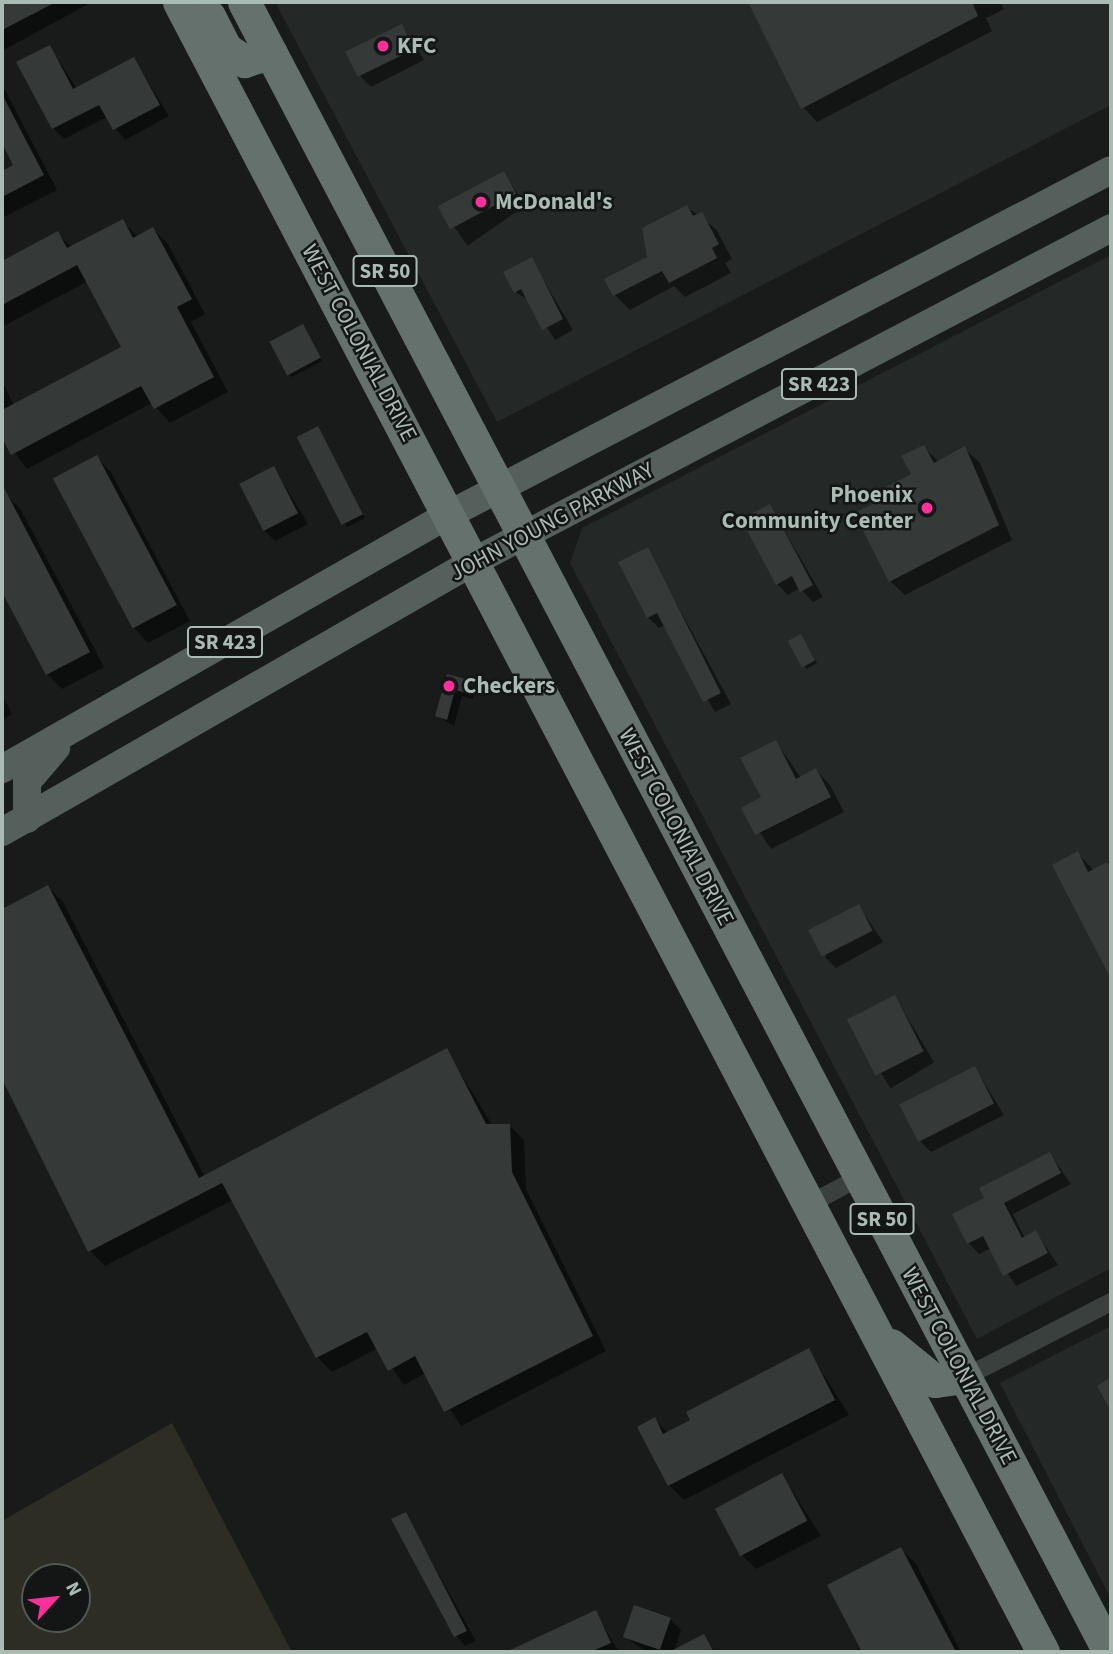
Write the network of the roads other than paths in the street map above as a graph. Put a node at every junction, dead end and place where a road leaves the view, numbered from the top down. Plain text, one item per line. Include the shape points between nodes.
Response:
1 (179, 2) edge
2 (202, 2) edge
3 (244, 2) edge
4 (271, 53) junction
5 (1111, 170) edge
6 (1111, 207) edge
7 (1111, 228) edge
8 (1005, 287) junction
9 (500, 488) junction
10 (448, 515) junction
11 (524, 536) junction
12 (473, 562) junction
13 (79, 728) junction
14 (2, 769) edge
15 (27, 819) junction
16 (2, 832) edge
17 (860, 1177) junction
18 (810, 1204) junction
19 (1111, 1301) edge
20 (876, 1331) junction
21 (965, 1377) junction
22 (1043, 1652) edge
23 (1109, 1652) edge

1 - 10 highway, WEST COLONIAL DRIVE / SR 50
2 - 4 highway via 226,49 244,61
3 - 4 highway, WEST COLONIAL DRIVE / SR 50
4 - 9 highway, WEST COLONIAL DRIVE / SR 50
5 - 9 main road, SR 423
6 - 8 main road via 1023,255
7 - 8 main road, JOHN YOUNG PARKWAY / SR 423
8 - 11 main road, JOHN YOUNG PARKWAY / SR 423
9 - 10 main road, SR 423
9 - 11 highway, WEST COLONIAL DRIVE / SR 50
10 - 12 highway, WEST COLONIAL DRIVE / SR 50
10 - 13 main road, SR 423
11 - 12 main road, JOHN YOUNG PARKWAY / SR 423
11 - 17 highway, WEST COLONIAL DRIVE / SR 50
12 - 15 main road, JOHN YOUNG PARKWAY / SR 423
12 - 18 highway, WEST COLONIAL DRIVE / SR 50
13 - 14 main road, SR 423
13 - 15 main road via 27,782
15 - 16 main road, JOHN YOUNG PARKWAY / SR 423
17 - 18 street
17 - 21 highway, WEST COLONIAL DRIVE / SR 50
18 - 20 highway, WEST COLONIAL DRIVE / SR 50
19 - 21 street
20 - 21 highway via 935,1381
20 - 22 highway, WEST COLONIAL DRIVE / SR 50
21 - 23 highway, WEST COLONIAL DRIVE / SR 50

